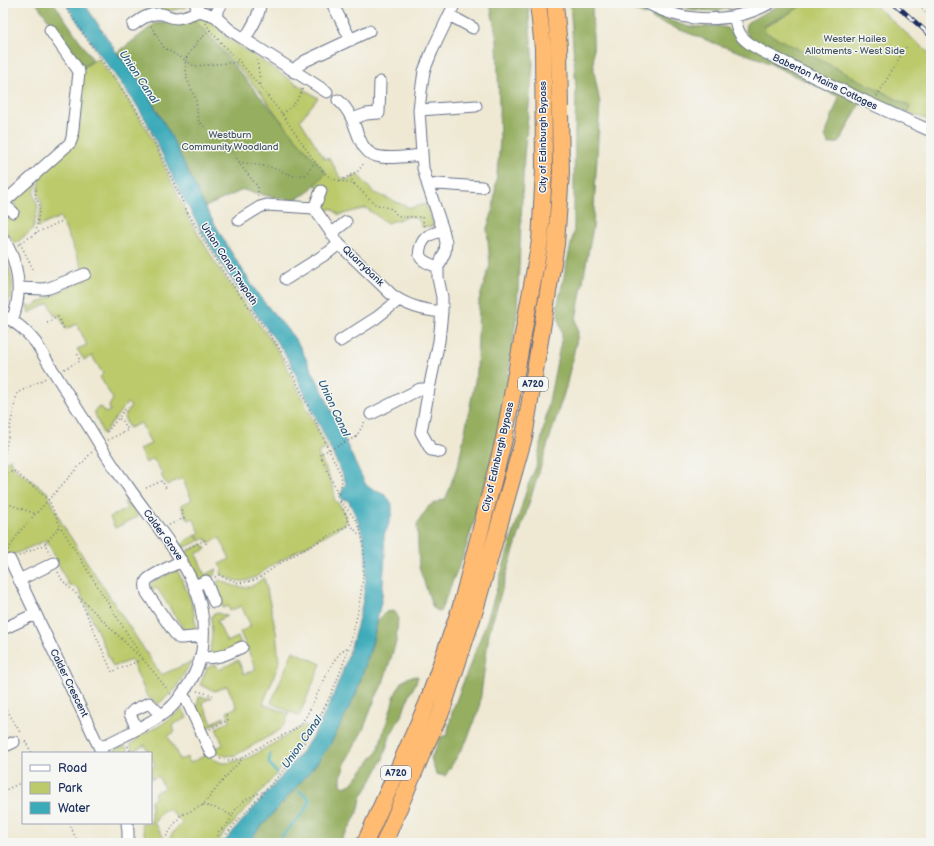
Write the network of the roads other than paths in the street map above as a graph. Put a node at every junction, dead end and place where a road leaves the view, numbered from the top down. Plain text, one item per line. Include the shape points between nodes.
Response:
1 (260, 3) edge
2 (332, 3) edge
3 (455, 3) edge
4 (538, 3) edge
5 (555, 3) edge
6 (647, 3) edge
7 (770, 3) edge
8 (221, 6) dead end
9 (197, 7) edge
10 (449, 15) junction
11 (214, 16) junction
12 (734, 16) junction
13 (133, 25) dead end
14 (473, 28) dead end
15 (50, 30) dead end
16 (369, 31) dead end
17 (245, 40) junction
18 (351, 40) junction
19 (294, 72) junction
20 (380, 82) dead end
21 (327, 92) dead end
22 (338, 100) dead end
23 (476, 106) dead end
24 (419, 110) junction
25 (352, 119) junction
26 (931, 131) edge
27 (422, 155) junction
28 (428, 186) junction
29 (482, 187) dead end
30 (321, 191) dead end
31 (3, 204) edge
32 (314, 208) junction
33 (13, 212) dead end
34 (239, 220) dead end
35 (346, 222) dead end
36 (444, 230) junction
37 (332, 233) junction
38 (3, 239) edge
39 (339, 244) junction
40 (438, 267) junction
41 (86, 274) dead end
42 (286, 279) dead end
43 (18, 288) junction
44 (399, 300) junction
45 (442, 312) junction
46 (7, 318) edge
47 (340, 341) dead end
48 (429, 389) junction
49 (371, 414) road end
50 (440, 452) dead end
51 (9, 556) road end
52 (179, 557) junction
53 (54, 563) road end
54 (20, 580) junction
55 (194, 586) junction
56 (214, 602) dead end
57 (35, 614) junction
58 (3, 629) edge
59 (203, 636) junction
60 (242, 647) dead end
61 (201, 657) junction
62 (180, 698) junction
63 (161, 715) junction
64 (137, 729) junction
65 (20, 739) road end
66 (3, 747) edge
67 (101, 750) edge
68 (211, 753) road end
69 (402, 760) junction
70 (127, 824) edge
71 (386, 840) edge
72 (128, 843) edge
73 (358, 843) edge
74 (365, 843) edge

1 - 17 street via 257,17
2 - 18 street
3 - 10 street
4 - 69 highway, City of Edinburgh Bypass / A720 via 543,48 544,162 539,248 504,439 461,606 427,704
5 - 71 highway, City of Edinburgh Bypass / A720 via 559,47 561,173 556,244 524,437 475,610 442,710
6 - 12 street via 687,17 710,19
7 - 12 street
8 - 11 street
9 - 11 street
9 - 13 street via 178,18 161,14 146,16
10 - 14 street
10 - 24 street via 424,71
11 - 17 street
12 - 26 street, Baberton Mains Cottages via 742,38 754,47
15 - 31 street via 78,72 72,138 70,143
16 - 18 street
17 - 19 street
18 - 19 street via 305,61
19 - 21 street
20 - 25 street via 379,113
22 - 25 street via 346,107
23 - 24 street
24 - 27 street
25 - 27 street via 364,148 369,153 380,158
27 - 28 street
28 - 29 street via 437,184
28 - 36 street
30 - 32 street
31 - 33 street
32 - 34 street via 267,205 249,210
32 - 37 street, Quarrybank
35 - 37 street
36 - 40 street via 445,252
36 - 40 street via 428,236 422,242 420,251 421,258 428,264
37 - 39 street, Quarrybank
38 - 43 street via 15,263
39 - 42 street
39 - 44 street, Quarrybank
40 - 45 street
41 - 43 street via 50,288
43 - 46 street via 16,306
44 - 45 street, Quarrybank via 420,309
44 - 47 street
45 - 48 street
46 - 52 street, Calder Grove via 28,333 36,343 96,448 119,474
48 - 49 street via 420,389
48 - 50 street via 421,432 431,450
51 - 54 street, Calder Crescent
52 - 55 street, Calder Grove
52 - 59 street via 146,581 145,588 179,638
53 - 54 street
54 - 57 street, Calder Crescent
55 - 56 street via 206,581
55 - 59 street, Calder Grove via 201,608
57 - 58 street
57 - 67 street, Calder Crescent
59 - 61 street, Calder Grove
60 - 61 street via 219,657
61 - 62 street, Calder Grove via 190,685
62 - 63 street, Calder Grove
62 - 68 street via 186,701
63 - 64 street, Calder Grove
63 - 64 street via 149,703 134,710 130,714
64 - 67 street, Calder Grove
65 - 66 street
69 - 73 highway, A720
69 - 74 highway, City of Edinburgh Bypass / A720
70 - 72 street

